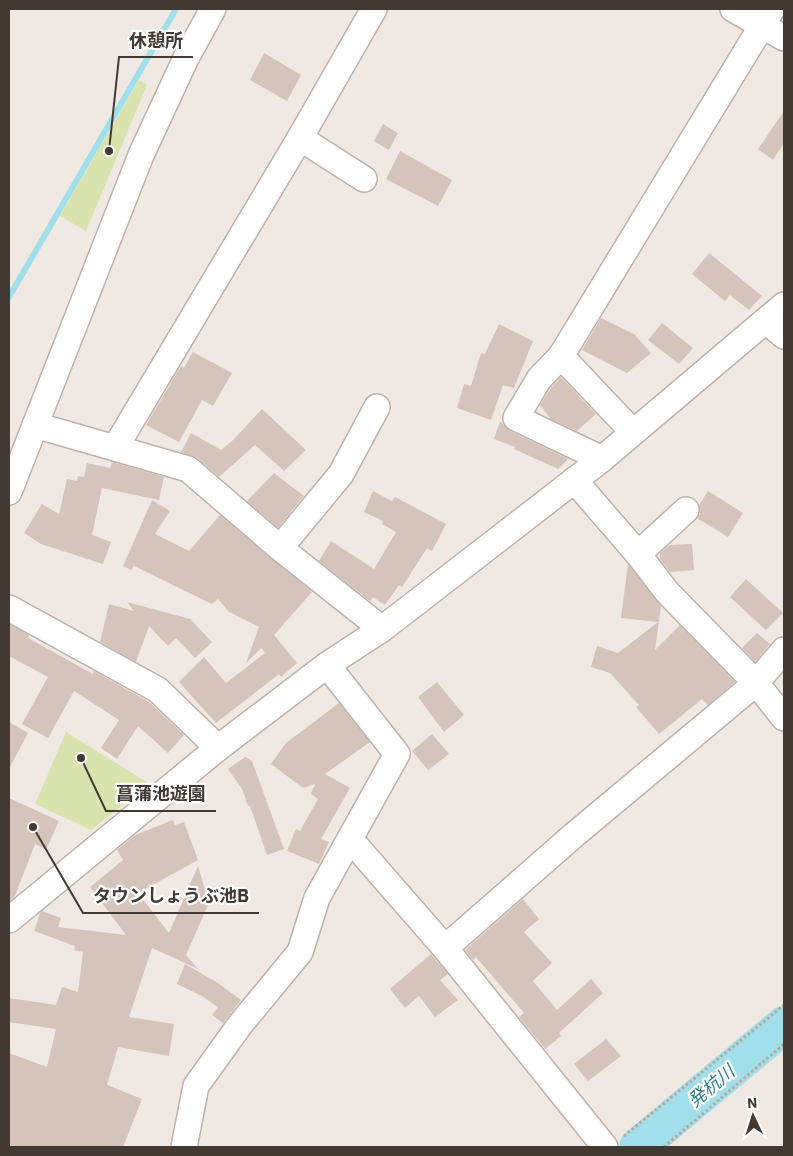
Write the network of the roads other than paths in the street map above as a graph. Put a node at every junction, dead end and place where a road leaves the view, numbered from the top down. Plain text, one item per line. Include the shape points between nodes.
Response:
1 (213, 9) edge
2 (374, 9) edge
3 (733, 9) edge
4 (767, 17) edge
5 (784, 38) edge
6 (300, 138) junction
7 (364, 179) dead end
8 (778, 320) edge
9 (561, 356) junction
10 (377, 407) dead end
11 (35, 425) junction
12 (632, 431) junction
13 (115, 448) junction
14 (602, 459) junction
15 (574, 480) junction
16 (9, 492) edge
17 (686, 510) dead end
18 (280, 548) junction
19 (638, 554) junction
20 (9, 608) edge
21 (382, 629) junction
22 (784, 650) edge
23 (327, 665) junction
24 (756, 683) junction
25 (784, 718) edge
26 (218, 748) junction
27 (350, 839) junction
28 (9, 920) edge
29 (445, 948) junction
30 (611, 1144) edge
31 (184, 1147) edge

1 - 11 street via 186,58 142,155
2 - 6 street
3 - 4 street
4 - 5 street
4 - 9 street
6 - 7 street
6 - 13 street
8 - 12 street
9 - 12 street
9 - 14 street via 539,379 516,418
10 - 18 street via 341,474
11 - 13 street
11 - 16 street
12 - 14 street
13 - 18 street via 188,469
14 - 15 street
15 - 19 street
15 - 21 street
17 - 19 street
18 - 21 street
19 - 24 street via 667,592
20 - 26 street via 158,690
21 - 23 street
22 - 24 street
23 - 26 street
23 - 27 street via 397,754
24 - 25 street
24 - 29 street
26 - 28 street
27 - 29 street
27 - 31 street via 317,898 300,952 239,1026 196,1086
29 - 30 street

